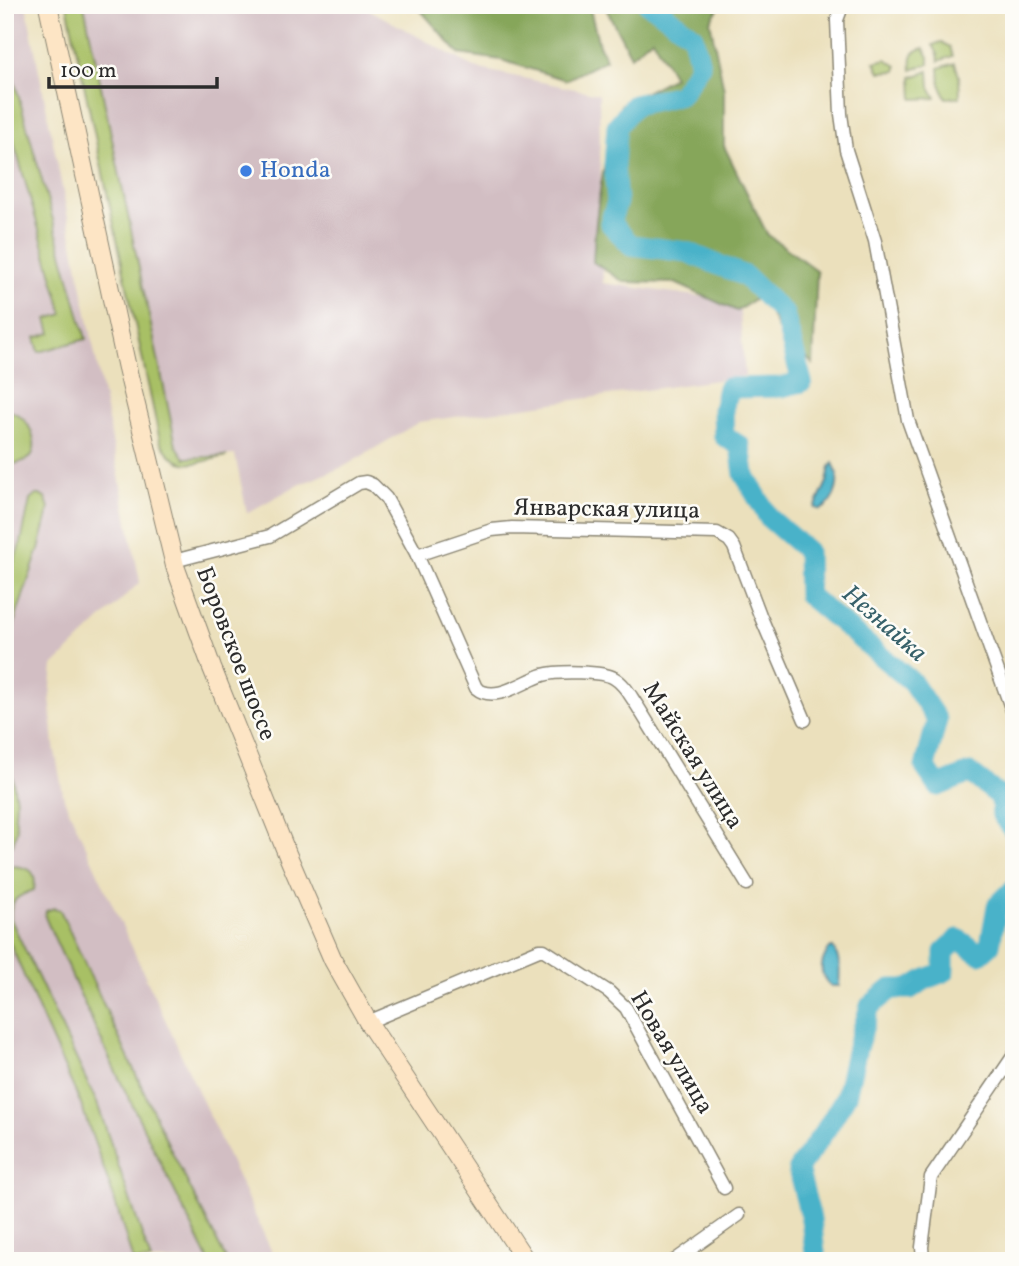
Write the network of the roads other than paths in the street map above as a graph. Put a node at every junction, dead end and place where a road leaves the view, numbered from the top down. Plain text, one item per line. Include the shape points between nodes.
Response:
1 (48, 5) edge
2 (840, 12) dead end
3 (417, 555) junction
4 (174, 561) junction
5 (1014, 716) edge
6 (805, 720) dead end
7 (747, 884) dead end
8 (368, 1022) junction
9 (1014, 1055) edge
10 (724, 1188) dead end
11 (739, 1215) dead end
12 (526, 1261) edge
13 (674, 1261) edge
14 (923, 1261) edge

1 - 4 main road, Боровское шоссе
2 - 5 street via 846,150 875,241 908,420
3 - 4 street, Майская улица via 386,498 366,482 359,482 270,536
3 - 6 street, Январская улица via 492,530 512,528 723,535 734,547
3 - 7 street, Майская улица via 481,692 494,694 560,672 607,674 616,679
4 - 8 main road, Боровское шоссе via 288,856 333,960
8 - 10 street, Новая улица via 544,950 626,1008
8 - 12 main road, Боровское шоссе
9 - 14 street via 931,1177
11 - 13 street

